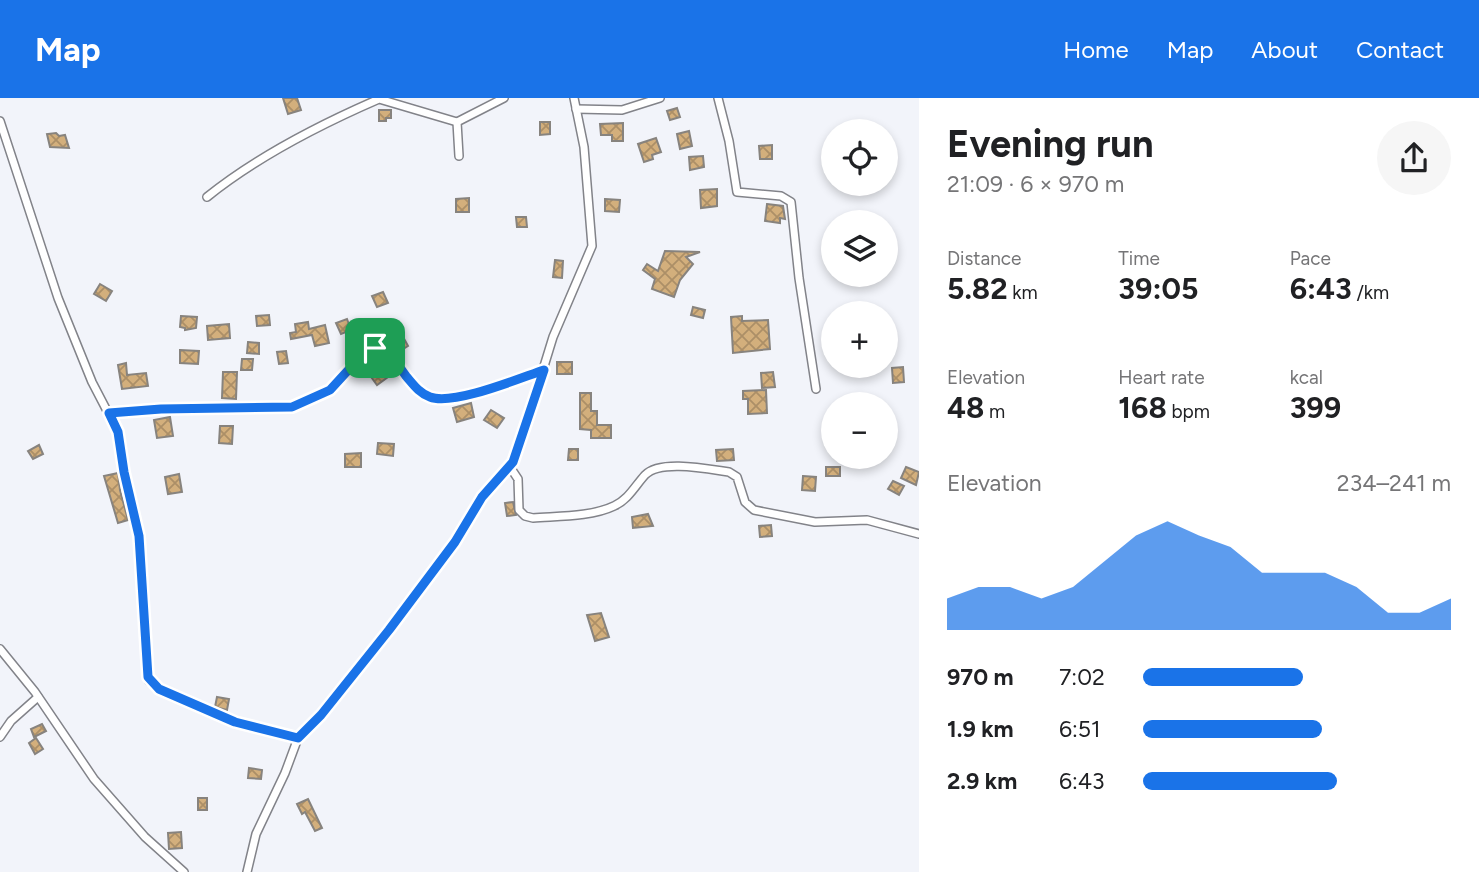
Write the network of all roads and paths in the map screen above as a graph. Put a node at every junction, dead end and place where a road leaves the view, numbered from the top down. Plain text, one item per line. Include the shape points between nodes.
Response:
1 (504, 98) edge
2 (574, 98) edge
3 (660, 98) edge
4 (718, 98) edge
5 (576, 109) junction
6 (0, 121) edge
7 (457, 122) junction
8 (459, 156) dead end
9 (207, 197) dead end
10 (544, 370) junction
11 (816, 388) dead end
12 (109, 413) junction
13 (510, 467) junction
14 (919, 534) edge
15 (0, 649) edge
16 (38, 697) junction
17 (0, 737) edge
18 (298, 738) junction
19 (184, 872) edge
20 (247, 872) edge

1 - 7 street
2 - 5 street
3 - 5 street via 622,110
4 - 11 street via 737,192 781,196 790,202
5 - 10 street via 584,147 592,246 558,321
6 - 12 street via 53,285
7 - 8 street
7 - 9 street via 379,99 330,121 231,178
10 - 12 street via 461,396 432,398 417,388 386,352 375,348 363,354 330,390 292,407
10 - 13 street
12 - 18 street via 118,432 139,536 149,681 235,722
13 - 14 street via 518,479 519,510 533,518 606,509 625,499 646,474 674,466 729,472 737,477 749,507 763,512 815,522 867,520
13 - 18 street via 482,497 455,542 389,630
15 - 16 street
16 - 17 street
16 - 19 street via 94,779 145,837
18 - 20 street via 256,834

